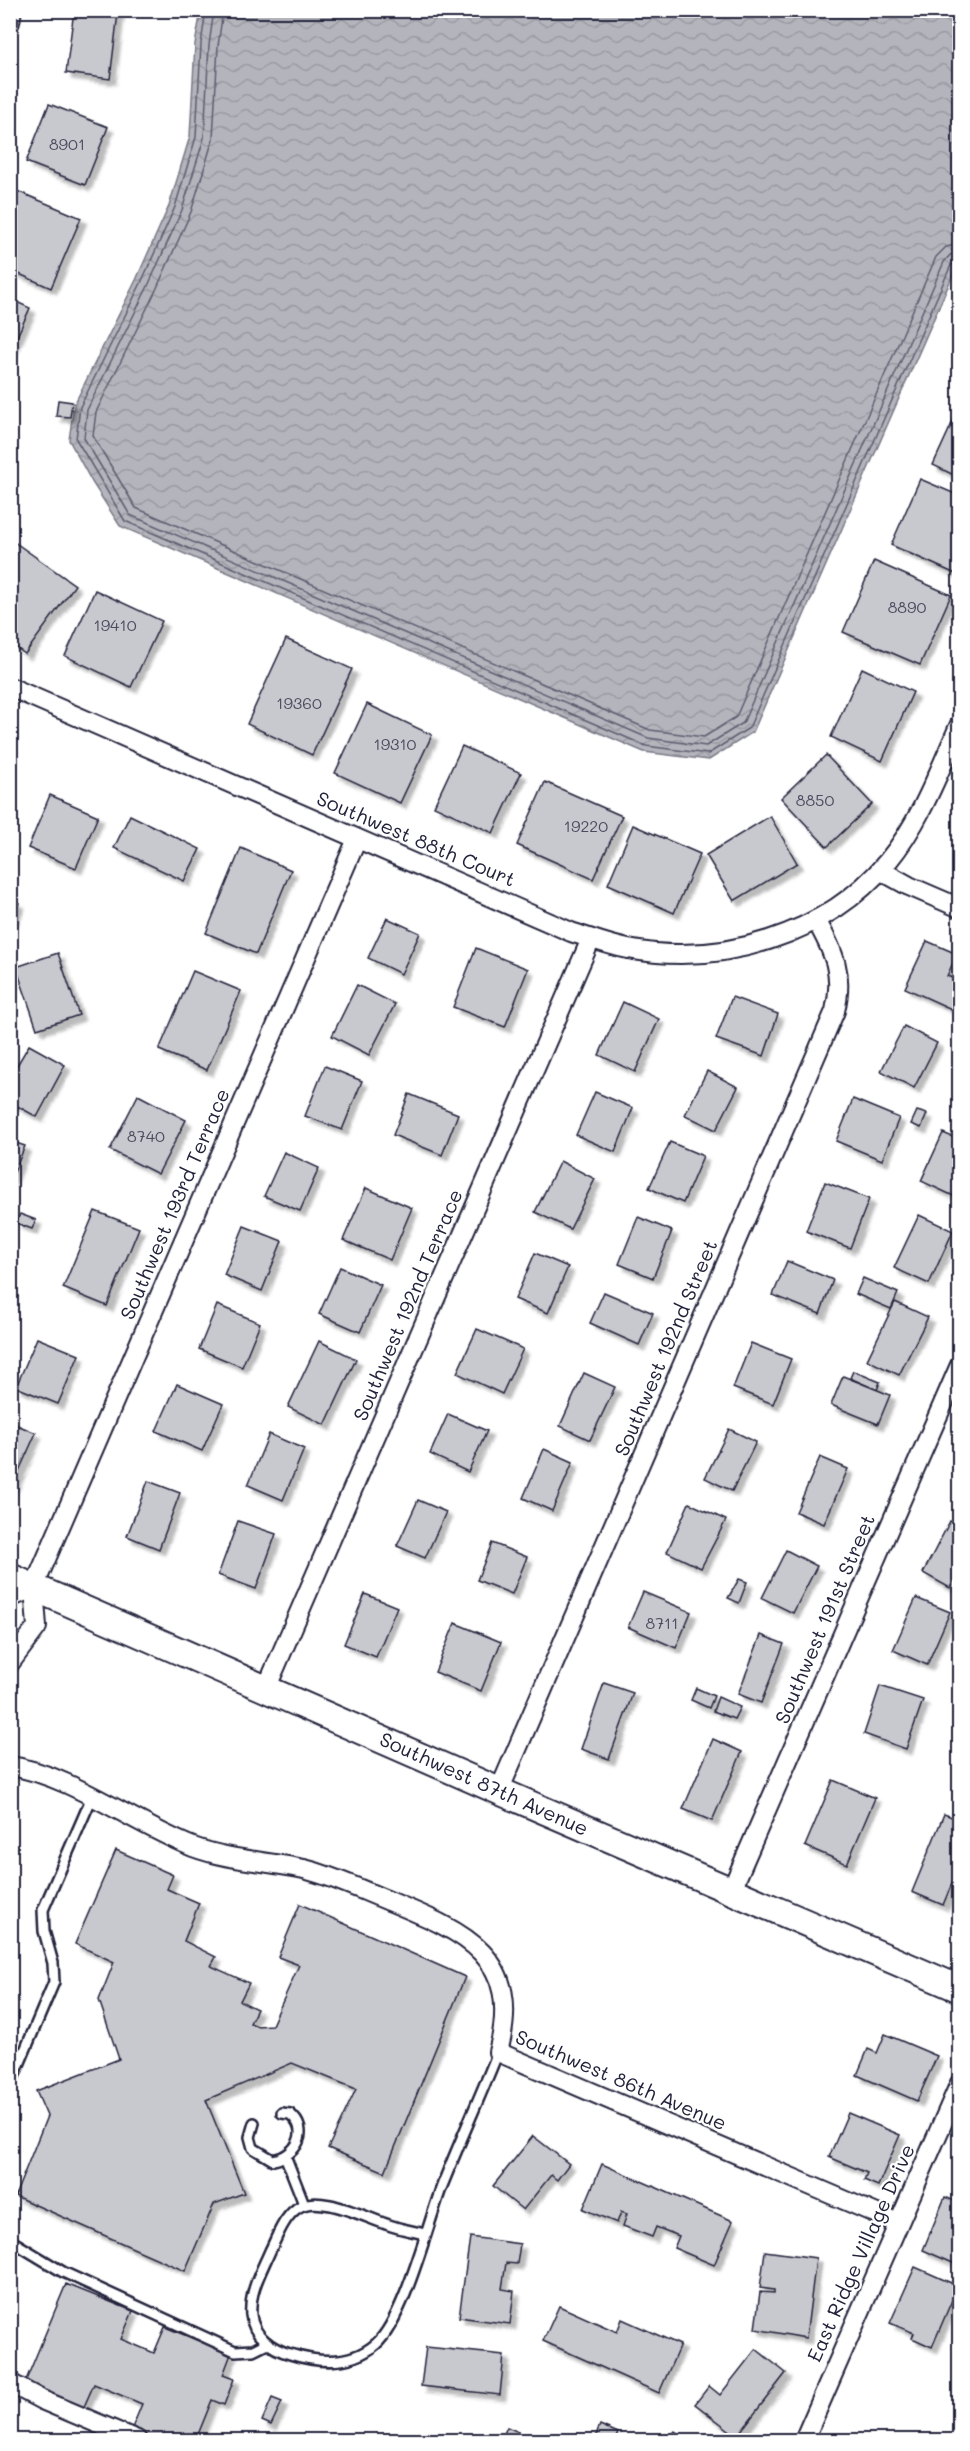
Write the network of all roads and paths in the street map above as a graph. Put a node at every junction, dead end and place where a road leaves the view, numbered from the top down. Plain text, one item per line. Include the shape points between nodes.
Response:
1 (12, 10) edge
2 (10, 22) edge
3 (10, 687) edge
4 (960, 724) edge
5 (357, 839) junction
6 (880, 870) junction
7 (960, 908) edge
8 (816, 920) junction
9 (591, 939) junction
10 (960, 1365) edge
11 (22, 1582) edge
12 (10, 1598) edge
13 (10, 1663) edge
14 (266, 1689) junction
15 (10, 1766) edge
16 (499, 1791) junction
17 (92, 1797) junction
18 (731, 1891) junction
19 (960, 1989) edge
20 (498, 2052) junction
21 (960, 2083) edge
22 (10, 2086) edge
23 (282, 2113) dead end
24 (254, 2123) dead end
25 (286, 2158) junction
26 (304, 2204) junction
27 (898, 2223) junction
28 (425, 2234) junction
29 (10, 2240) edge
30 (267, 2343) junction
31 (10, 2383) edge
32 (137, 2440) edge
33 (804, 2440) edge

1 - 2 street
3 - 5 street, Southwest 88th Court
4 - 6 street, Southwest 88th Court via 922,808
5 - 9 street, Southwest 88th Court
5 - 11 street, Southwest 193rd Terrace
6 - 7 street
6 - 8 street, Southwest 88th Court via 858,892
8 - 9 street, Southwest 88th Court via 756,944 728,950 630,949
8 - 16 street, Southwest 192nd Street via 838,969 835,1011
9 - 14 street, Southwest 192nd Terrace
10 - 18 street, Southwest 191st Street
11 - 12 street
11 - 13 street via 37,1627
11 - 14 street, Southwest 87th Avenue
14 - 16 street, Southwest 87th Avenue
15 - 17 street, Southwest 86th Avenue via 46,1776
16 - 18 street, Southwest 87th Avenue
17 - 20 street, Southwest 86th Avenue via 193,1847 327,1876 441,1922 463,1935 486,1956 500,1984 504,2021
17 - 22 lane via 43,1910 54,1982
18 - 19 street, Southwest 87th Avenue
20 - 27 street, Southwest 86th Avenue
20 - 28 lane
21 - 27 street, East Ridge Village Drive
23 - 25 lane via 290,2114 299,2125 300,2137
24 - 25 lane via 250,2137 253,2148 273,2160
25 - 26 lane
26 - 28 lane via 321,2203
26 - 30 lane via 288,2216 255,2285 251,2318
27 - 33 street, East Ridge Village Drive
28 - 30 lane via 397,2312 384,2335 368,2350 318,2362
29 - 30 lane via 63,2272 236,2350 253,2350
31 - 32 street

